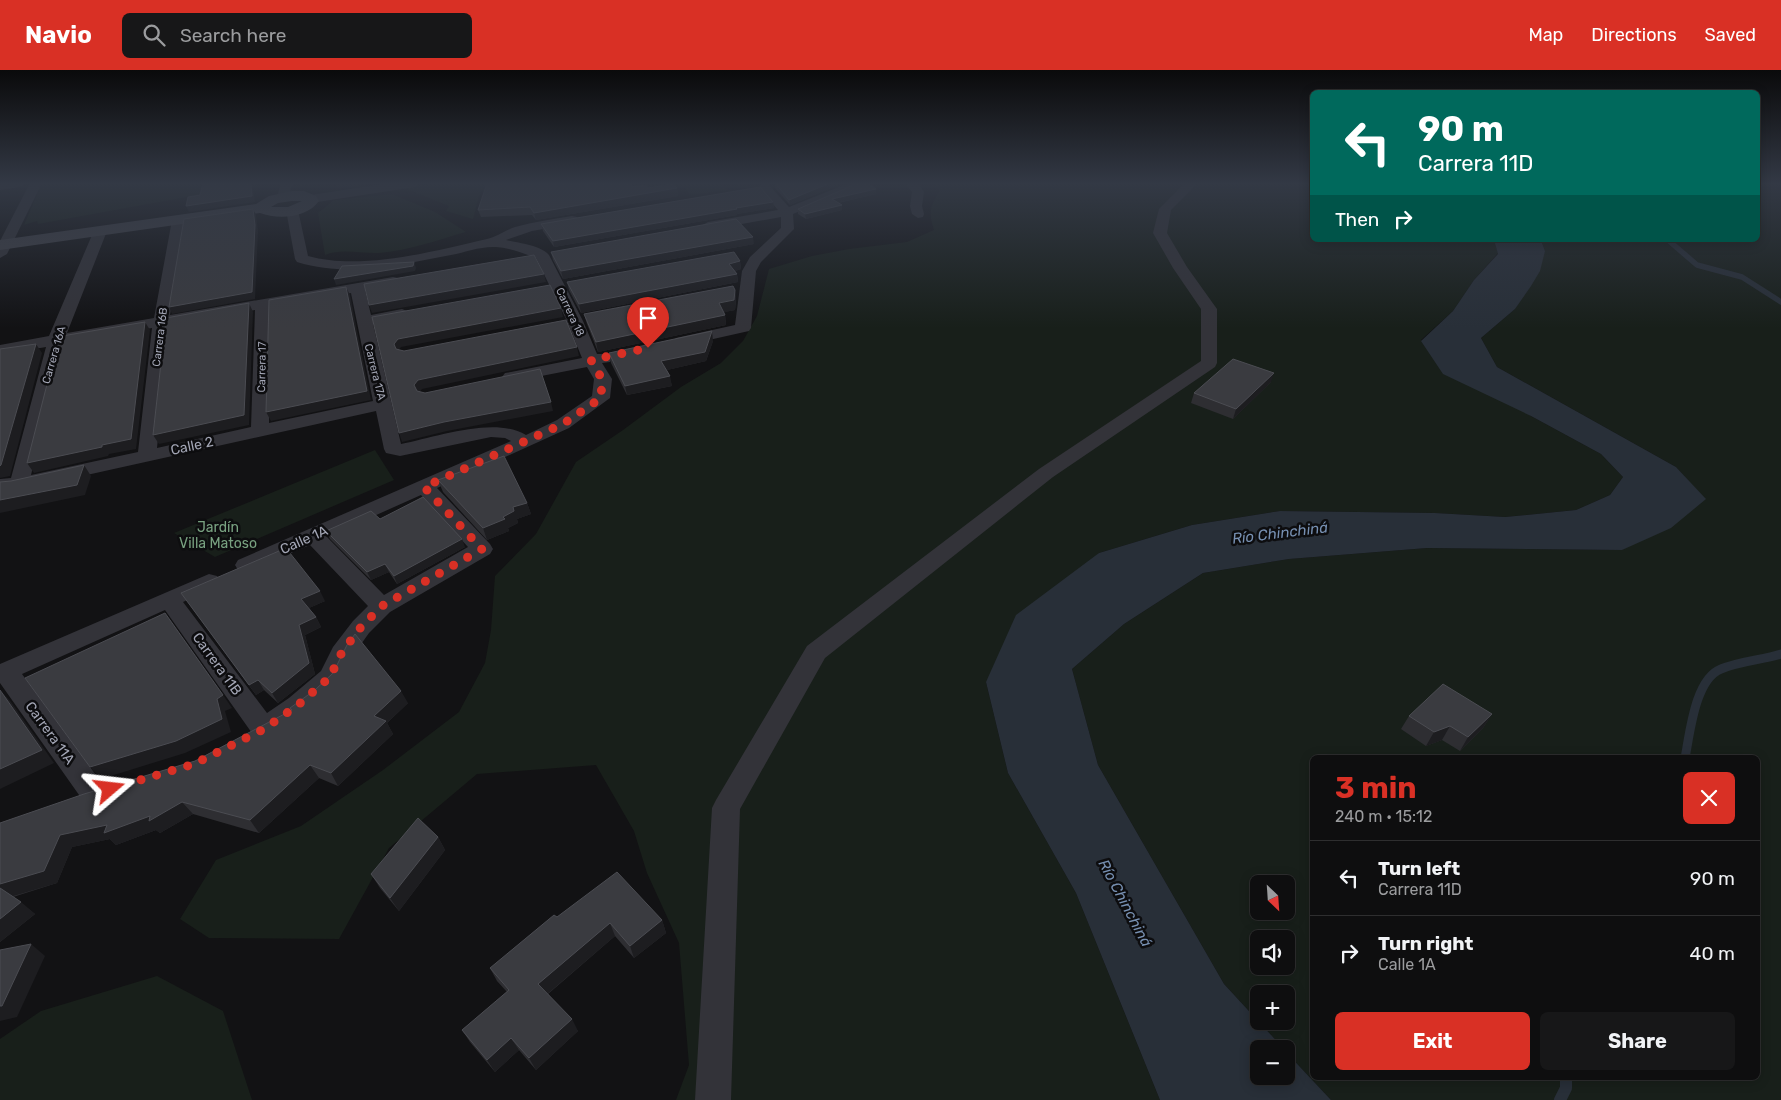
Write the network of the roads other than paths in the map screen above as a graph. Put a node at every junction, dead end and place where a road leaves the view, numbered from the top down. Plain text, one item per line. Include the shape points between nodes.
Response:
1 (11, 231) edge
2 (100, 231) joint
3 (177, 231) edge
4 (296, 231) edge
5 (514, 231) edge
6 (785, 231) edge
7 (1160, 231) edge
8 (492, 243) junction
9 (2, 248) edge
10 (764, 249) junction
11 (746, 252) dead end
12 (547, 254) junction
13 (513, 260) edge
14 (405, 279) edge
15 (576, 282) edge
16 (557, 285) junction
17 (748, 287) junction
18 (356, 288) junction
19 (538, 289) edge
20 (729, 291) edge
21 (263, 304) junction
22 (421, 310) edge
23 (594, 317) edge
24 (362, 321) junction
25 (575, 321) junction
26 (161, 322) junction
27 (557, 324) edge
28 (56, 340) junction
29 (667, 344) edge
30 (0, 350) edge
31 (620, 354) edge
32 (591, 360) junction
33 (495, 381) edge
34 (384, 404) junction
35 (585, 411) joint
36 (260, 431) junction
37 (525, 442) junction
38 (148, 456) junction
39 (19, 484) junction
40 (0, 485) edge
41 (424, 487) junction
42 (313, 536) junction
43 (169, 599) junction
44 (382, 606) junction
45 (3, 672) edge
46 (68, 802) edge
47 (713, 1100) edge

1 - 9 street
2 - 9 main road
2 - 28 street, Carrera 16A
3 - 26 street, Carrera 16B
4 - 8 street via 302,260 318,266 378,264
5 - 8 street
6 - 10 street
7 - 47 street via 1180,268 1209,309 1209,363 1046,473 816,652 726,808
8 - 12 street
10 - 11 street
10 - 17 street via 750,271
12 - 13 street
12 - 16 street, Carrera 18
14 - 18 street
15 - 16 street
16 - 19 street
16 - 25 street, Carrera 18
17 - 20 street
17 - 29 street via 743,328
18 - 21 street
18 - 24 street, Carrera 17A
21 - 26 street
21 - 36 street, Carrera 17
22 - 24 street
23 - 25 street
24 - 34 street, Carrera 17A
25 - 27 street
25 - 32 street, Carrera 18
26 - 28 street
26 - 38 street, Carrera 16B
28 - 30 street
28 - 39 street, Carrera 16A
31 - 32 street
32 - 33 street
32 - 35 street, Carrera 18 via 602,379 601,398
34 - 36 street, Calle 2
34 - 37 street, Carrera 17A via 393,449 490,431 510,432
35 - 37 street, Calle 1A
36 - 38 street, Calle 2
37 - 41 street, Calle 1A
38 - 39 street, Calle 2
39 - 40 street, Calle 2
41 - 42 street, Calle 1A
41 - 44 street via 482,549
42 - 43 street, Calle 1A
42 - 44 street
43 - 44 street, Carrera 11B via 255,733 298,705 330,677 342,652
43 - 45 street, Calle 1A
45 - 46 street, Carrera 11A via 103,791

